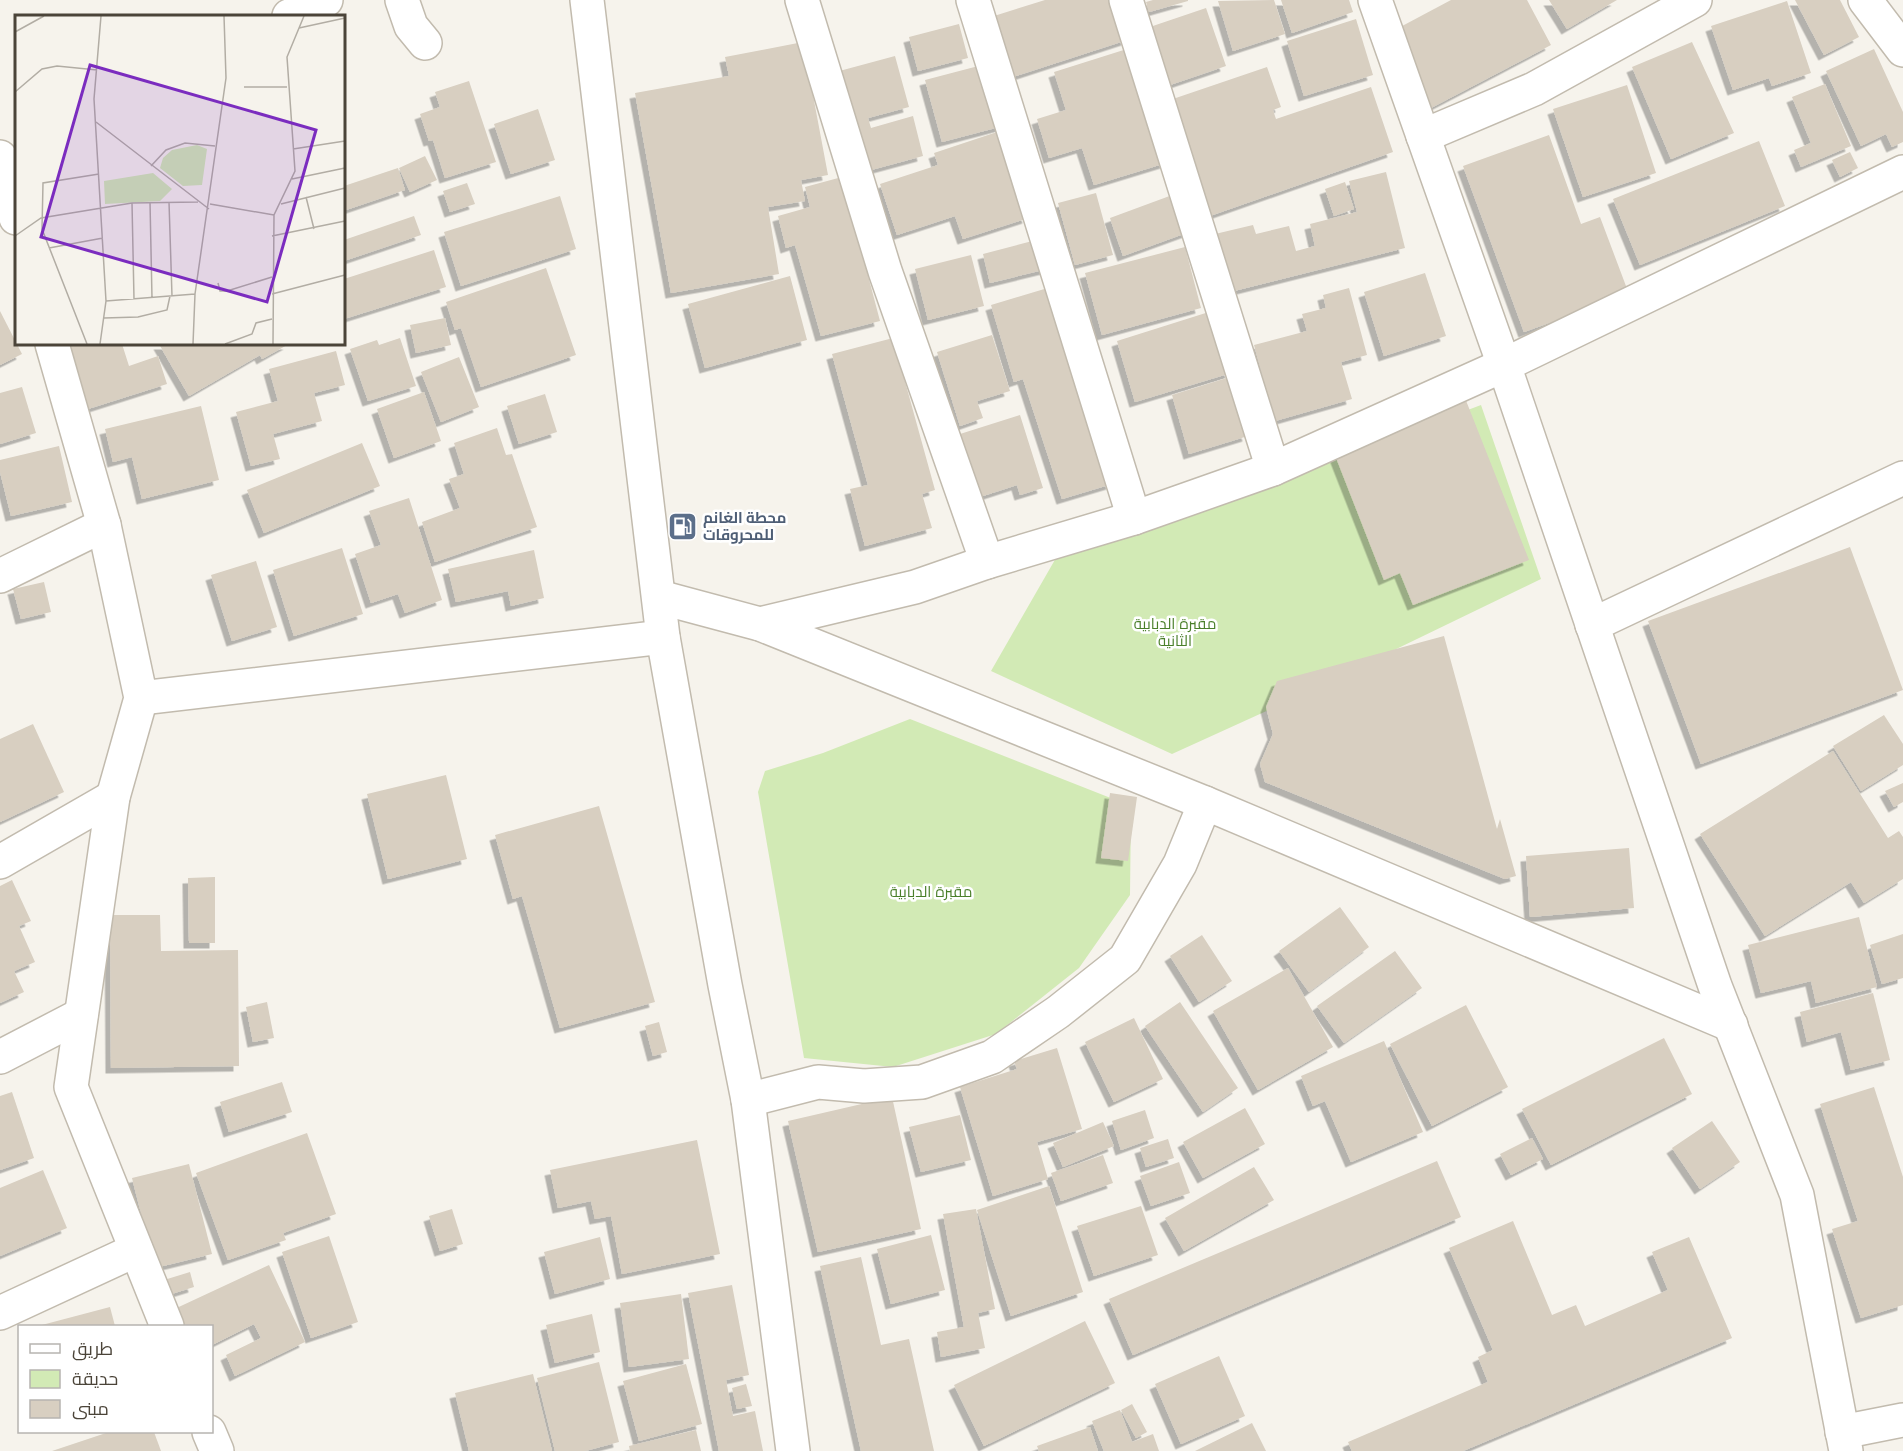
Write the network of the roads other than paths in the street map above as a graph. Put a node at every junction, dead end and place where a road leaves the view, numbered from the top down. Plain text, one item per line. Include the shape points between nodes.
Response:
1 (326, 0) edge
2 (402, 0) edge
3 (587, 0) edge
4 (802, 0) edge
5 (973, 0) edge
6 (1126, 0) edge
7 (1375, 0) edge
8 (1695, 0) edge
9 (1865, 0) edge
10 (291, 15) edge
11 (425, 43) dead end
12 (1903, 50) edge
13 (1423, 136) junction
14 (0, 158) edge
15 (1903, 172) edge
16 (15, 210) edge
17 (52, 345) edge
18 (1504, 365) junction
19 (1273, 469) junction
20 (1903, 478) edge
21 (1134, 518) junction
22 (104, 525) junction
23 (987, 561) junction
24 (0, 576) edge
25 (659, 597) junction
26 (760, 624) junction
27 (1592, 625) junction
28 (663, 637) junction
29 (141, 698) junction
30 (113, 797) junction
31 (1205, 803) junction
32 (0, 862) edge
33 (81, 1015) junction
34 (1731, 1025) junction
35 (0, 1057) edge
36 (748, 1100) junction
37 (136, 1250) junction
38 (0, 1313) edge
39 (167, 1325) edge
40 (1903, 1420) edge
41 (210, 1433) edge
42 (1844, 1441) edge
43 (217, 1451) edge
44 (793, 1451) edge

1 - 10 street
2 - 11 street via 411,26
3 - 25 street
4 - 23 street via 885,271
5 - 21 street
6 - 19 street
7 - 13 street
8 - 13 street via 1534,89
9 - 12 street
13 - 18 street
14 - 16 street
15 - 18 street
17 - 22 street
18 - 19 street
18 - 27 street
19 - 21 street
20 - 27 street
21 - 23 street
22 - 24 street
22 - 29 street
23 - 26 street via 915,587
25 - 26 street
25 - 28 street
26 - 31 street
27 - 34 street
28 - 29 street
28 - 36 street
29 - 30 street
30 - 32 street
30 - 33 street
31 - 34 street
31 - 36 street via 1180,864 1125,959 992,1057 922,1082 864,1086 818,1082
33 - 35 street
33 - 37 street via 71,1087
34 - 42 street via 1797,1196
36 - 44 street
37 - 38 street
37 - 39 street
40 - 42 street
41 - 43 street

